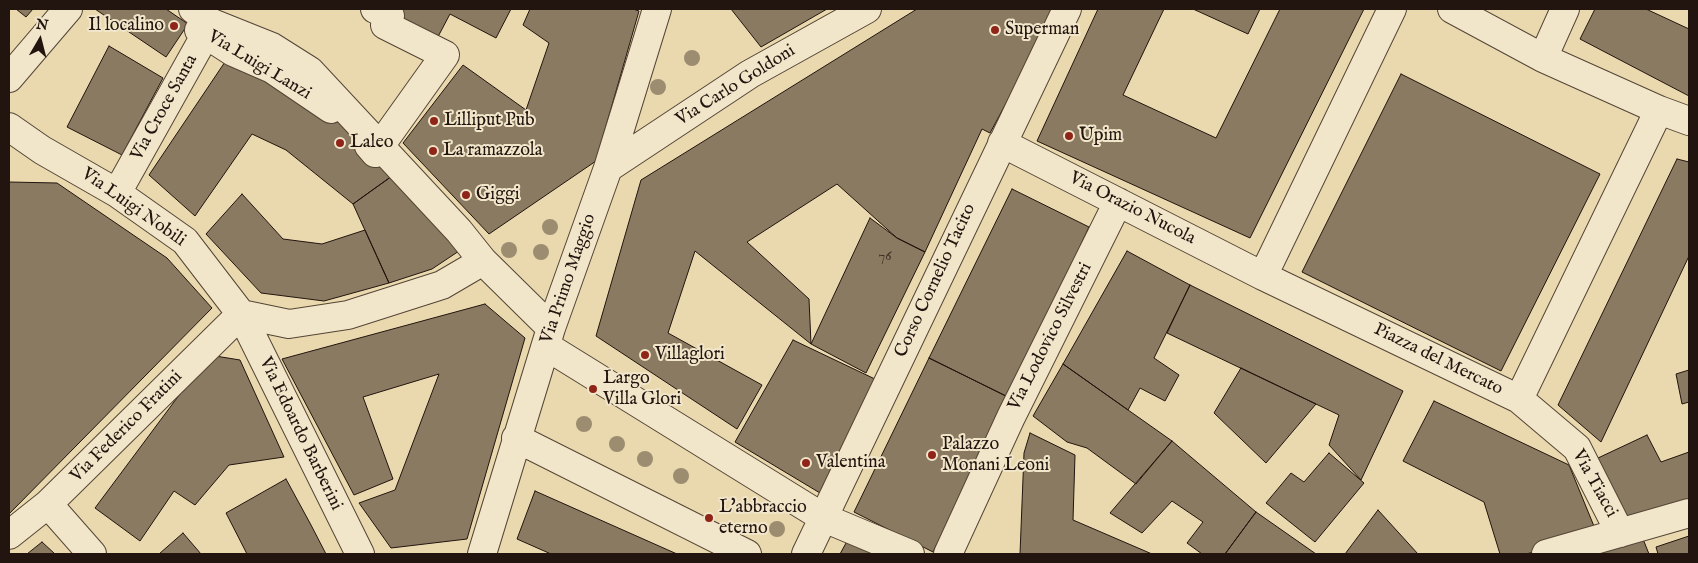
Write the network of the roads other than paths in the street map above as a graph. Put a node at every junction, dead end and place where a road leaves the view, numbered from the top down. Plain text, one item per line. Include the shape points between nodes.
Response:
1 (68, 9) edge
2 (375, 9) edge
3 (657, 9) edge
4 (867, 9) edge
5 (1067, 9) edge
6 (1392, 9) edge
7 (1452, 9) edge
8 (1565, 9) edge
9 (201, 17) edge
10 (1543, 58) junction
11 (12, 67) edge
12 (1659, 110) junction
13 (1689, 121) edge
14 (9, 127) edge
15 (1002, 143) junction
16 (380, 146) junction
17 (608, 168) junction
18 (117, 193) junction
19 (1118, 202) junction
20 (483, 261) junction
21 (1263, 276) junction
22 (241, 314) junction
23 (549, 337) junction
24 (1519, 399) junction
25 (516, 438) junction
26 (48, 504) junction
27 (1689, 513) edge
28 (824, 518) junction
29 (1620, 533) junction
30 (9, 535) edge
31 (478, 553) edge
32 (92, 554) edge
33 (360, 554) edge
34 (747, 554) edge
35 (806, 554) edge
36 (910, 554) edge
37 (948, 554) edge
38 (1546, 554) edge

1 - 11 street
2 - 16 street via 390,16 385,25 445,55
3 - 17 street, Via Primo Maggio
4 - 17 street, Via Carlo Goldoni via 750,74
5 - 15 street, Corso Cornelio Tacito
6 - 21 street
7 - 10 street
8 - 10 street
9 - 16 street, Via Luigi Lanzi via 272,47 310,71
9 - 18 street, Via Croce Santa
10 - 12 street
12 - 13 street
12 - 24 street, Piazza del Mercato
14 - 18 street, Via Luigi Nobili
15 - 19 street, Via Orazio Nucola
15 - 28 street, Corso Cornelio Tacito
16 - 20 street, Via Luigi Lanzi
17 - 23 street, Via Primo Maggio
18 - 22 street, Via Luigi Nobili via 185,241
19 - 21 street, Via Orazio Nucola
19 - 37 street, Via Lodovico Silvestri via 1011,417
20 - 22 street via 442,285 348,315 289,324
20 - 23 street
21 - 24 street, Piazza del Mercato
22 - 26 street, Via Federico Fratini
22 - 33 street, Via Edoardo Barberini
23 - 25 street, Via Primo Maggio
23 - 28 street
24 - 29 street, Via Tiacci via 1577,448
25 - 31 street, Via Primo Maggio
25 - 34 street
26 - 30 street, Via Federico Fratini
26 - 32 street
27 - 29 street
28 - 35 street, Corso Cornelio Tacito
28 - 36 street
29 - 38 street

